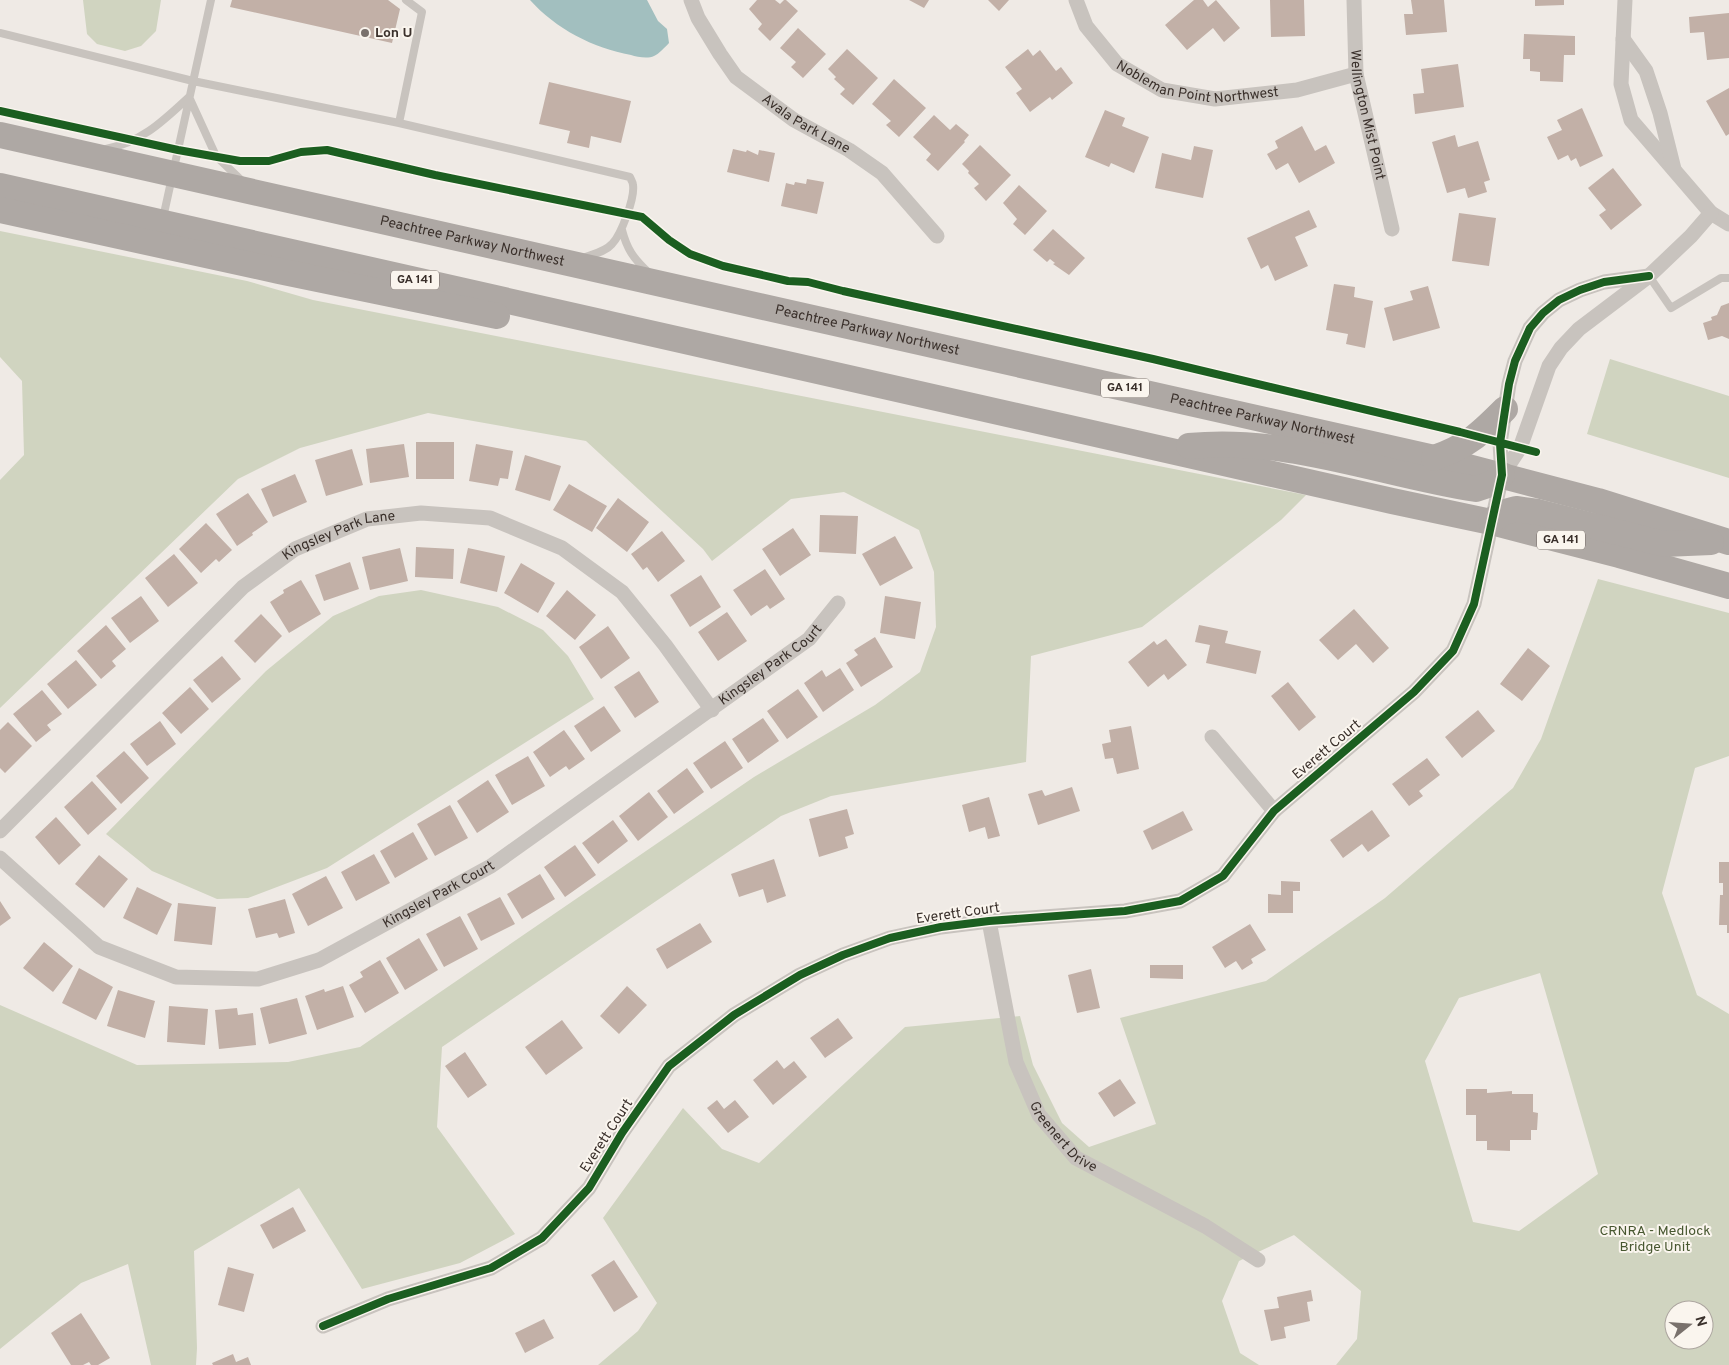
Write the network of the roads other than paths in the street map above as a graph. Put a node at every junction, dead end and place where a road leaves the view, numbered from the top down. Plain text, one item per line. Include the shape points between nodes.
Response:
1 (210, 0) edge
2 (406, 0) edge
3 (691, 0) edge
4 (1076, 0) edge
5 (1354, 0) edge
6 (1625, 0) edge
7 (0, 33) edge
8 (1623, 39) junction
9 (1356, 74) junction
10 (193, 81) junction
11 (189, 97) junction
12 (399, 123) junction
13 (0, 134) edge
14 (80, 153) junction
15 (173, 173) junction
16 (1675, 173) junction
17 (0, 186) edge
18 (254, 191) junction
19 (0, 210) edge
20 (1711, 213) junction
21 (162, 222) junction
22 (1729, 224) edge
23 (1392, 229) dead end
24 (622, 230) junction
25 (937, 236) dead end
26 (568, 262) junction
27 (1649, 276) junction
28 (1729, 278) edge
29 (665, 285) junction
30 (668, 337) junction
31 (1505, 409) junction
32 (1164, 449) junction
33 (1434, 458) junction
34 (1502, 475) junction
35 (1491, 522) junction
36 (1728, 542) edge
37 (1729, 586) edge
38 (838, 603) dead end
39 (712, 710) junction
40 (1212, 737) dead end
41 (1274, 811) junction
42 (0, 831) edge
43 (0, 858) edge
44 (989, 921) junction
45 (1258, 1260) dead end
46 (323, 1326) dead end

1 - 10 lane
2 - 12 lane via 422,12
3 - 25 street, Avala Park Lane via 698,18 736,77 794,120 849,150 882,173
4 - 9 street, Nobleman Point Northwest via 1086,26 1117,64 1162,90 1215,99 1297,90
5 - 9 street, Wellington Mist Point
6 - 8 street
7 - 10 lane
8 - 16 street via 1646,71
8 - 16 street via 1621,84 1631,120
9 - 23 street, Wellington Mist Point
10 - 11 lane
10 - 12 lane
11 - 14 lane via 147,134 122,146
11 - 15 lane
11 - 18 lane via 216,156
12 - 24 lane via 630,178 632,193
13 - 14 highway, Peachtree Parkway Northwest / GA 141
14 - 15 highway, Peachtree Parkway Northwest / GA 141
15 - 18 highway, Peachtree Parkway Northwest / GA 141
15 - 21 lane
16 - 20 street
17 - 21 highway, GA 141
18 - 26 highway, Peachtree Parkway Northwest / GA 141
19 - 30 highway via 541,325 613,336
20 - 22 street
20 - 27 street
21 - 30 highway, GA 141
24 - 26 lane via 607,248
24 - 29 lane via 626,246 635,260
26 - 29 highway, Peachtree Parkway Northwest / GA 141
27 - 28 lane via 1671,308 1721,278
27 - 31 street via 1604,282 1580,290 1559,300 1543,313 1530,328 1515,361
27 - 34 street via 1579,329 1561,348 1549,366 1520,448
29 - 33 highway, Peachtree Parkway Northwest / GA 141
30 - 32 highway, GA 141
31 - 33 highway via 1466,445
31 - 34 street via 1500,443
32 - 34 highway via 1221,444 1278,448 1316,453 1476,489 1491,484
32 - 35 highway, GA 141
33 - 34 highway, Peachtree Parkway Northwest / GA 141
34 - 35 street, Everett Court
34 - 36 highway, Peachtree Parkway Northwest / GA 141
35 - 36 highway via 1501,513 1516,509 1664,544
35 - 37 highway, GA 141
35 - 41 street, Everett Court via 1474,604 1453,652 1414,692
38 - 39 street, Kingsley Park Court via 810,640
39 - 42 street, Kingsley Park Lane via 622,592 562,548 490,518 421,513 367,519 294,549 243,587
39 - 43 street, Kingsley Park Court via 491,866 319,960 258,980 176,977 99,947
40 - 41 street
41 - 44 street, Everett Court via 1223,876 1180,901 1125,911
44 - 45 street, Greenert Drive via 1016,1062 1039,1115 1076,1158 1205,1226
44 - 46 street, Everett Court via 890,938 843,955 734,1014 669,1066 622,1133 589,1188 542,1238 491,1268 388,1299

